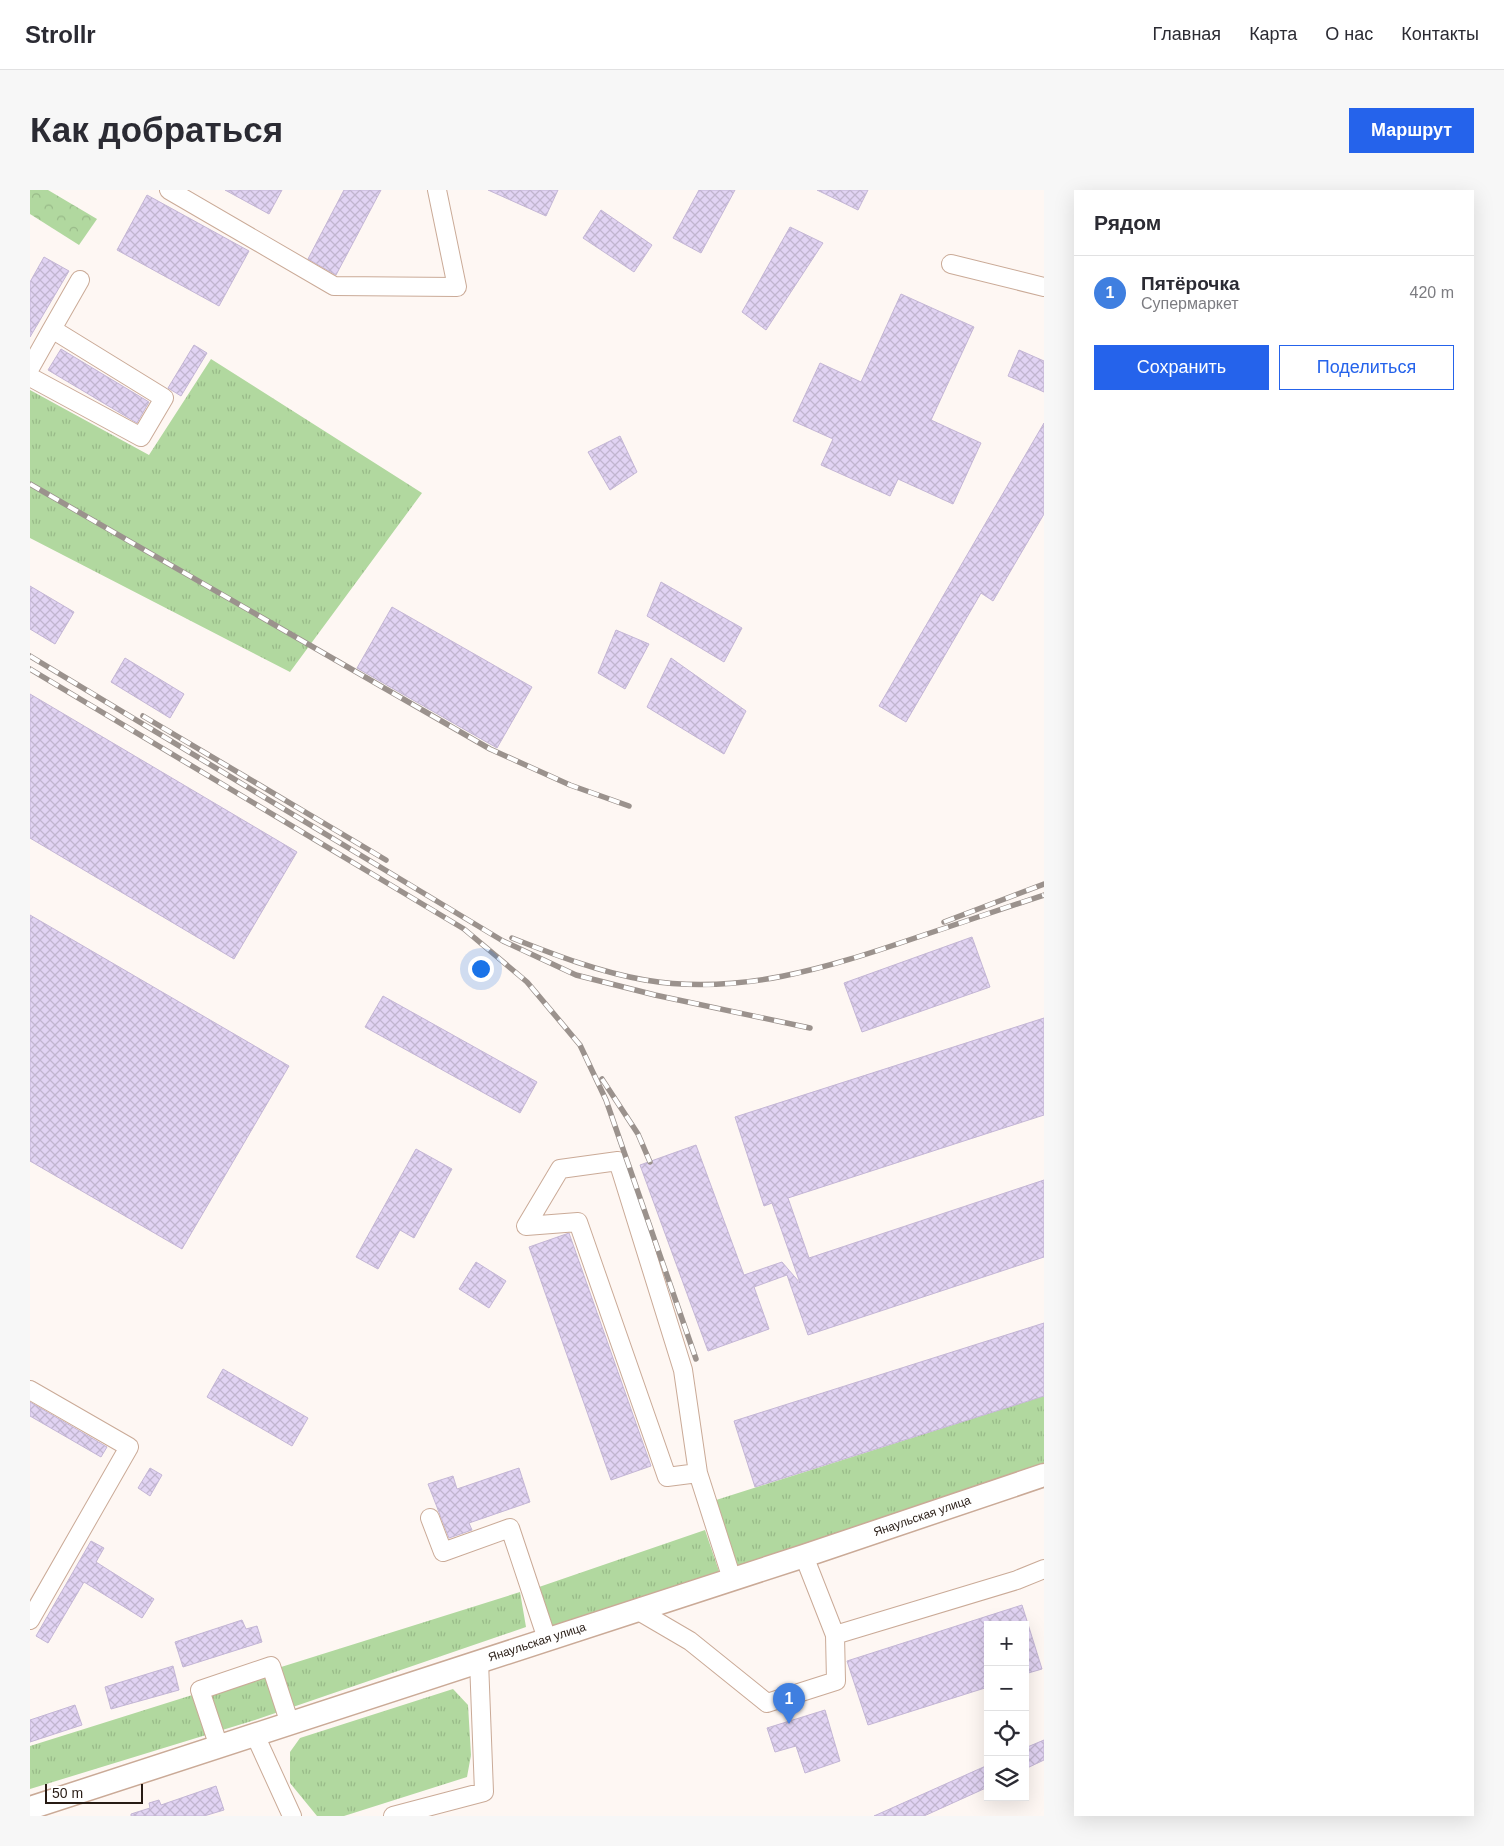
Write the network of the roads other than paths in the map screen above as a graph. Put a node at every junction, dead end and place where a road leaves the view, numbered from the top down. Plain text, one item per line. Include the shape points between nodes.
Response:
1 (169, 190) edge
2 (437, 190) edge
3 (952, 264) dead end
4 (80, 280) dead end
5 (1044, 287) edge
6 (52, 329) junction
7 (30, 368) edge
8 (30, 377) edge
9 (30, 1390) edge
10 (698, 1473) junction
11 (1044, 1475) edge
12 (430, 1518) dead end
13 (804, 1556) junction
14 (1044, 1569) edge
15 (732, 1579) junction
16 (637, 1610) junction
17 (30, 1620) edge
18 (835, 1635) junction
19 (547, 1639) junction
20 (479, 1662) junction
21 (290, 1724) junction
22 (256, 1735) junction
23 (219, 1747) junction
24 (30, 1808) edge
25 (292, 1816) edge
26 (393, 1816) edge

1 - 2 lane via 334,286 457,287
3 - 5 lane
4 - 6 lane
6 - 7 lane
6 - 8 lane via 164,398 141,437
9 - 17 lane via 129,1447
10 - 10 lane via 667,1477 578,1222 526,1226 560,1169 618,1161 683,1370
10 - 15 lane
11 - 13 main road, Янаульская улица
12 - 19 lane via 443,1552 510,1528
13 - 15 main road, Янаульская улица
13 - 18 lane
14 - 18 lane
15 - 16 main road, Янаульская улица
16 - 18 lane via 690,1641 767,1703 836,1681
16 - 19 main road, Янаульская улица
19 - 20 main road, Янаульская улица
20 - 21 main road, Янаульская улица
20 - 26 lane via 484,1792
21 - 22 main road, Янаульская улица
21 - 23 lane via 271,1666 200,1690
22 - 23 main road, Янаульская улица
22 - 25 lane
23 - 24 main road, Янаульская улица

